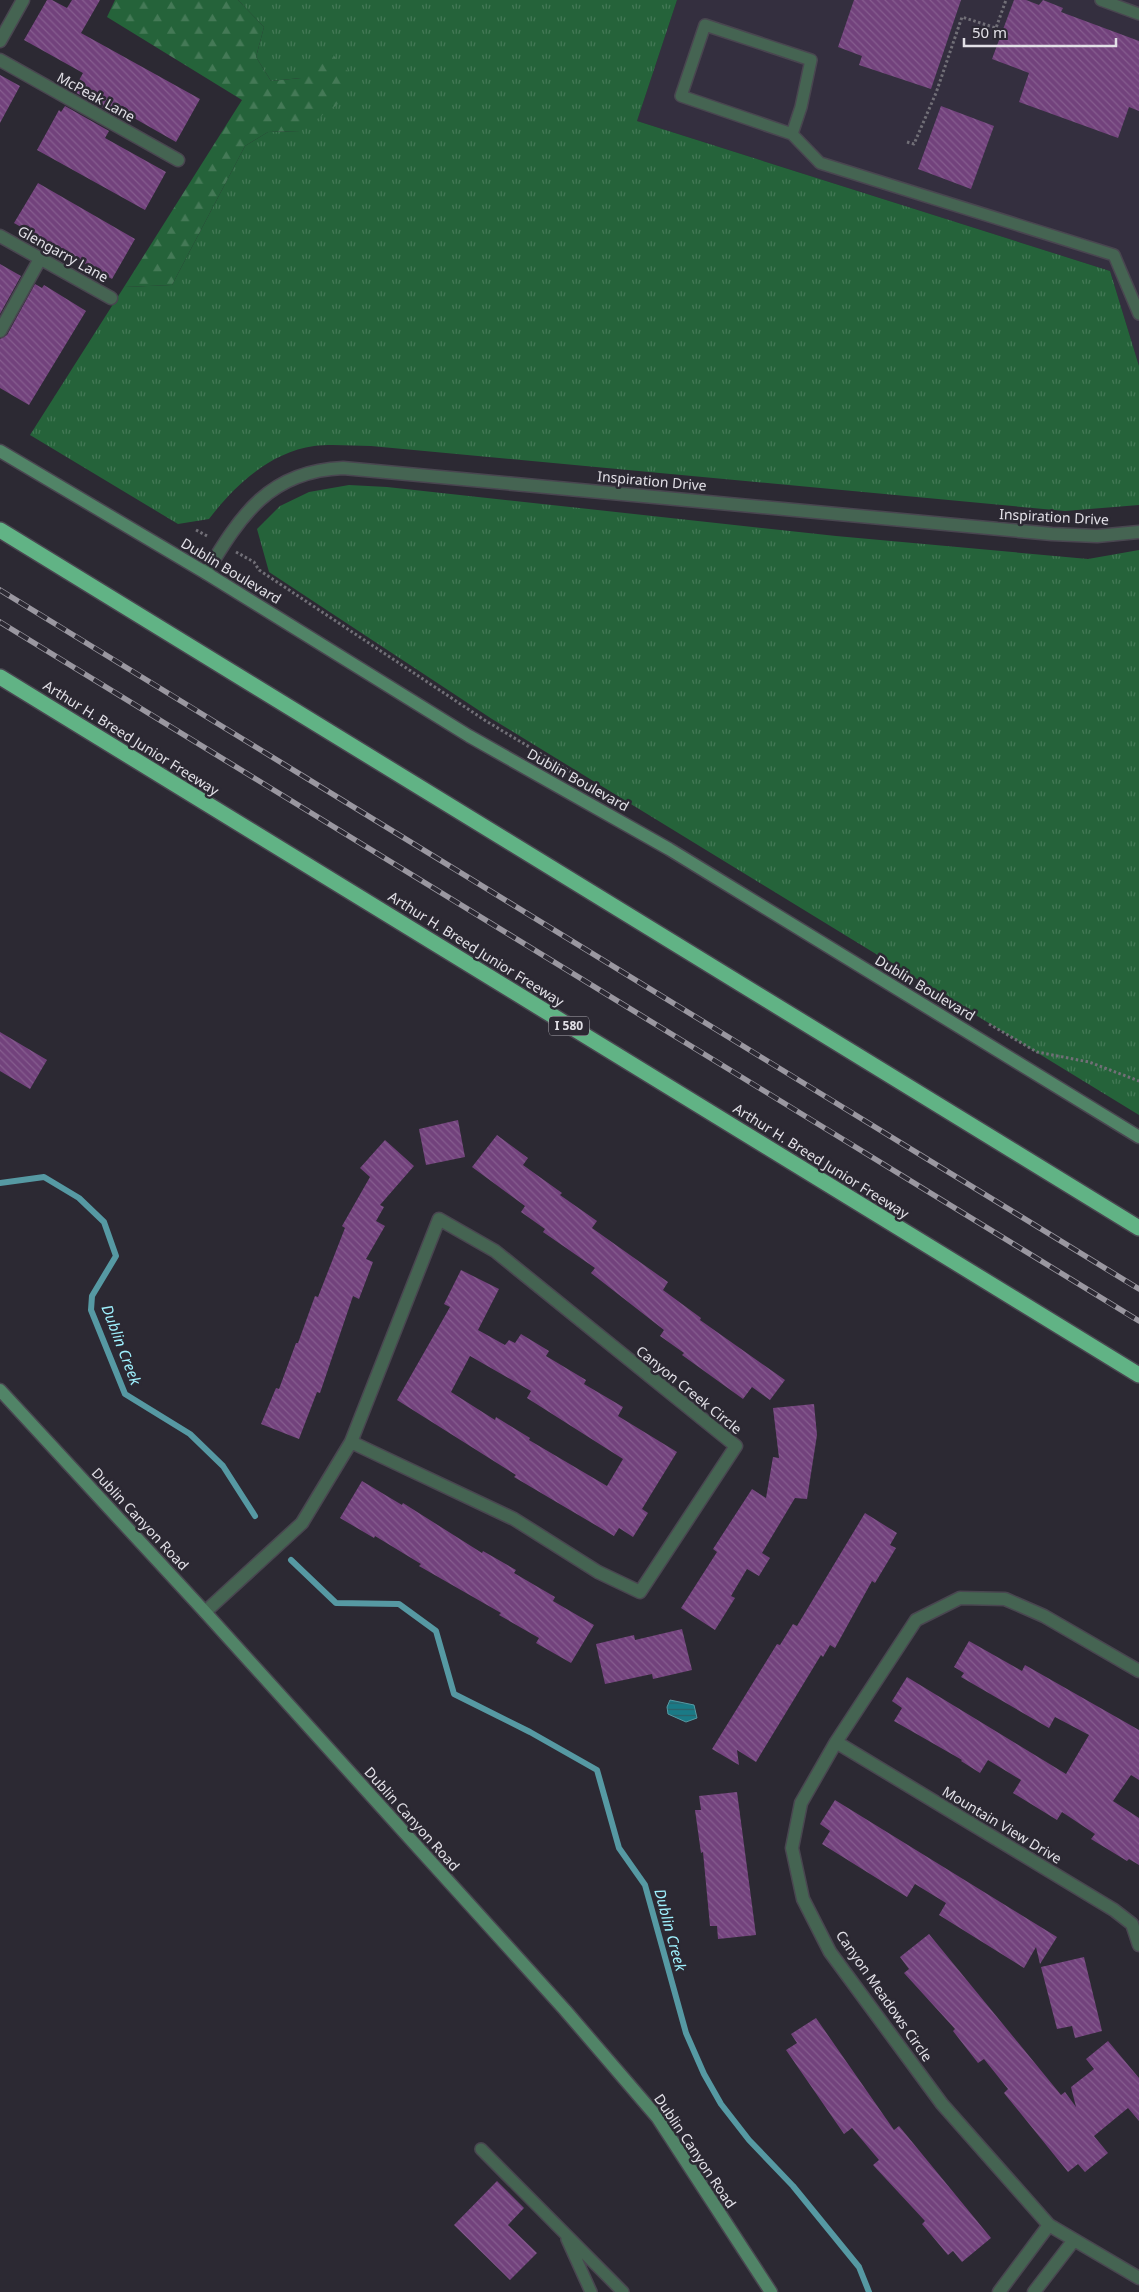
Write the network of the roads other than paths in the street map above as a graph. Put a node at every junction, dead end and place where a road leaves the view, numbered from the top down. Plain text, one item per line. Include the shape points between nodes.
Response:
1 (23, 0) edge
2 (1101, 0) edge
3 (1139, 14) edge
4 (0, 41) edge
5 (0, 60) edge
6 (792, 134) junction
7 (178, 160) dead end
8 (0, 236) edge
9 (40, 259) junction
10 (110, 298) dead end
11 (1139, 314) edge
12 (0, 331) edge
13 (0, 451) edge
14 (0, 530) edge
15 (1139, 532) edge
16 (206, 573) junction
17 (0, 677) edge
18 (1139, 1137) edge
19 (1139, 1228) edge
20 (1139, 1375) edge
21 (0, 1390) edge
22 (351, 1442) junction
23 (205, 1612) junction
24 (1139, 1671) edge
25 (836, 1742) junction
26 (1139, 1945) edge
27 (481, 2149) dead end
28 (1049, 2225) junction
29 (564, 2232) junction
30 (1074, 2240) junction
31 (1139, 2278) edge
32 (591, 2292) edge
33 (623, 2292) edge
34 (771, 2292) edge
35 (999, 2292) edge
36 (1034, 2292) edge

1 - 4 street
2 - 3 lane
5 - 7 street, McPeak Lane
6 - 6 lane via 811,60 705,25 681,96
6 - 11 lane via 820,163 1114,255
8 - 9 street, Glengarry Lane
9 - 10 street, Glengarry Lane
9 - 12 street
13 - 16 street, Dublin Boulevard
14 - 19 highway
15 - 16 street, Inspiration Drive via 1097,536 1052,534 343,468 309,473 269,492 244,515
16 - 18 street, Dublin Boulevard via 469,736 670,849
17 - 20 highway, Arthur H. Breed Junior Freeway / I 580
21 - 23 street, Dublin Canyon Road
22 - 22 street, Canyon Creek Circle via 439,1219 496,1251 736,1446 640,1592 598,1572 514,1520
22 - 23 street, Canyon Creek Circle via 302,1523
23 - 34 street, Dublin Canyon Road via 565,2010 657,2117
24 - 25 street, Canyon Meadows Circle via 1044,1616 1005,1599 960,1598 916,1620
25 - 26 street, Mountain View Drive via 1114,1910 1132,1924
25 - 28 street, Canyon Meadows Circle via 801,1803 792,1848 803,1899 830,1952 942,2104
27 - 29 lane
28 - 30 street, Canyon Meadows Circle
28 - 35 street
29 - 32 lane
29 - 33 lane
30 - 31 street, Canyon Meadows Circle
30 - 36 street

